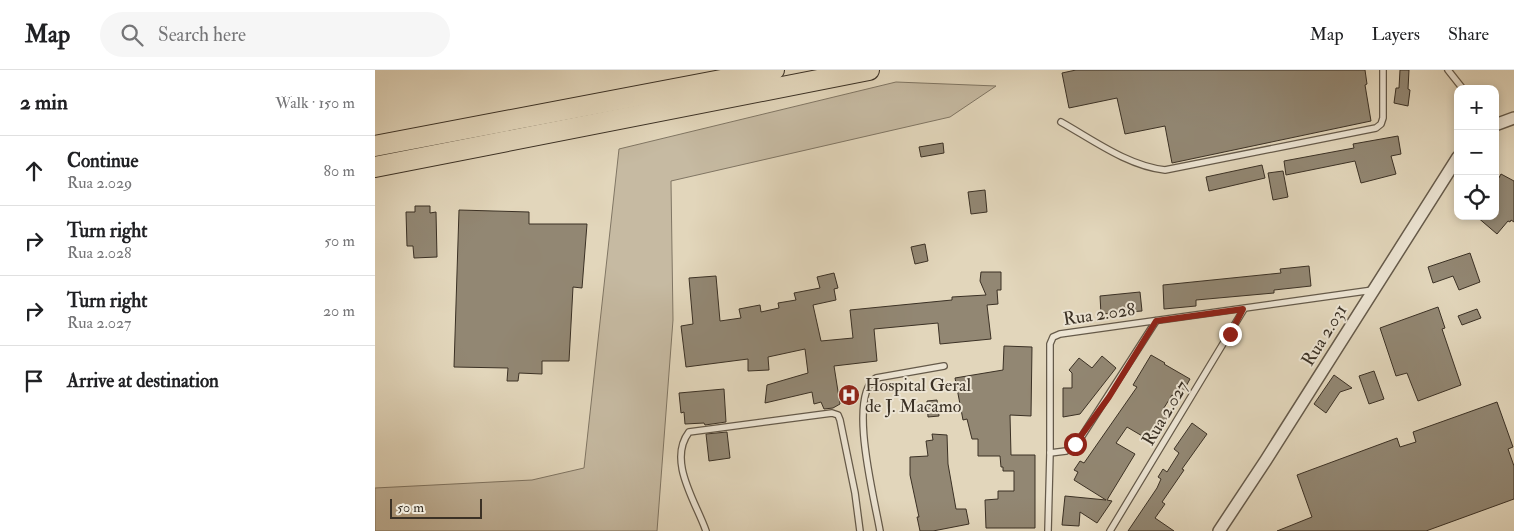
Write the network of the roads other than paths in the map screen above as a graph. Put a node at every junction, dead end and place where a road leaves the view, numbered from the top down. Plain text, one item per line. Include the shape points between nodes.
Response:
1 (774, 70) edge
2 (869, 70) edge
3 (1383, 70) edge
4 (1448, 70) edge
5 (1460, 85) edge
6 (1514, 118) edge
7 (1061, 122) dead end
8 (1499, 124) edge
9 (375, 146) edge
10 (1454, 163) edge
11 (375, 167) edge
12 (1373, 290) junction
13 (1243, 309) junction
14 (1156, 321) junction
15 (944, 366) dead end
16 (1050, 453) junction
17 (706, 531) edge
18 (860, 531) edge
19 (880, 531) edge
20 (1048, 531) edge
21 (1110, 531) edge
22 (1219, 531) edge

1 - 9 highway
2 - 11 highway
3 - 7 lane via 1383,118 1375,128 1165,170 1126,158
4 - 5 lane
6 - 8 street
10 - 12 street, Rua 2.031
12 - 13 lane, Rua 2.028
12 - 22 street, Rua 2.031
13 - 14 lane, Rua 2.028
13 - 21 lane, Rua 2.027
14 - 16 lane via 1082,436 1066,452
14 - 16 lane, Rua 2.028 via 1053,337 1050,344
15 - 19 lane via 876,378 868,386 864,398 863,441
16 - 20 lane, Rua 2.028
17 - 18 lane via 687,486 680,458 689,432 832,413 840,420

